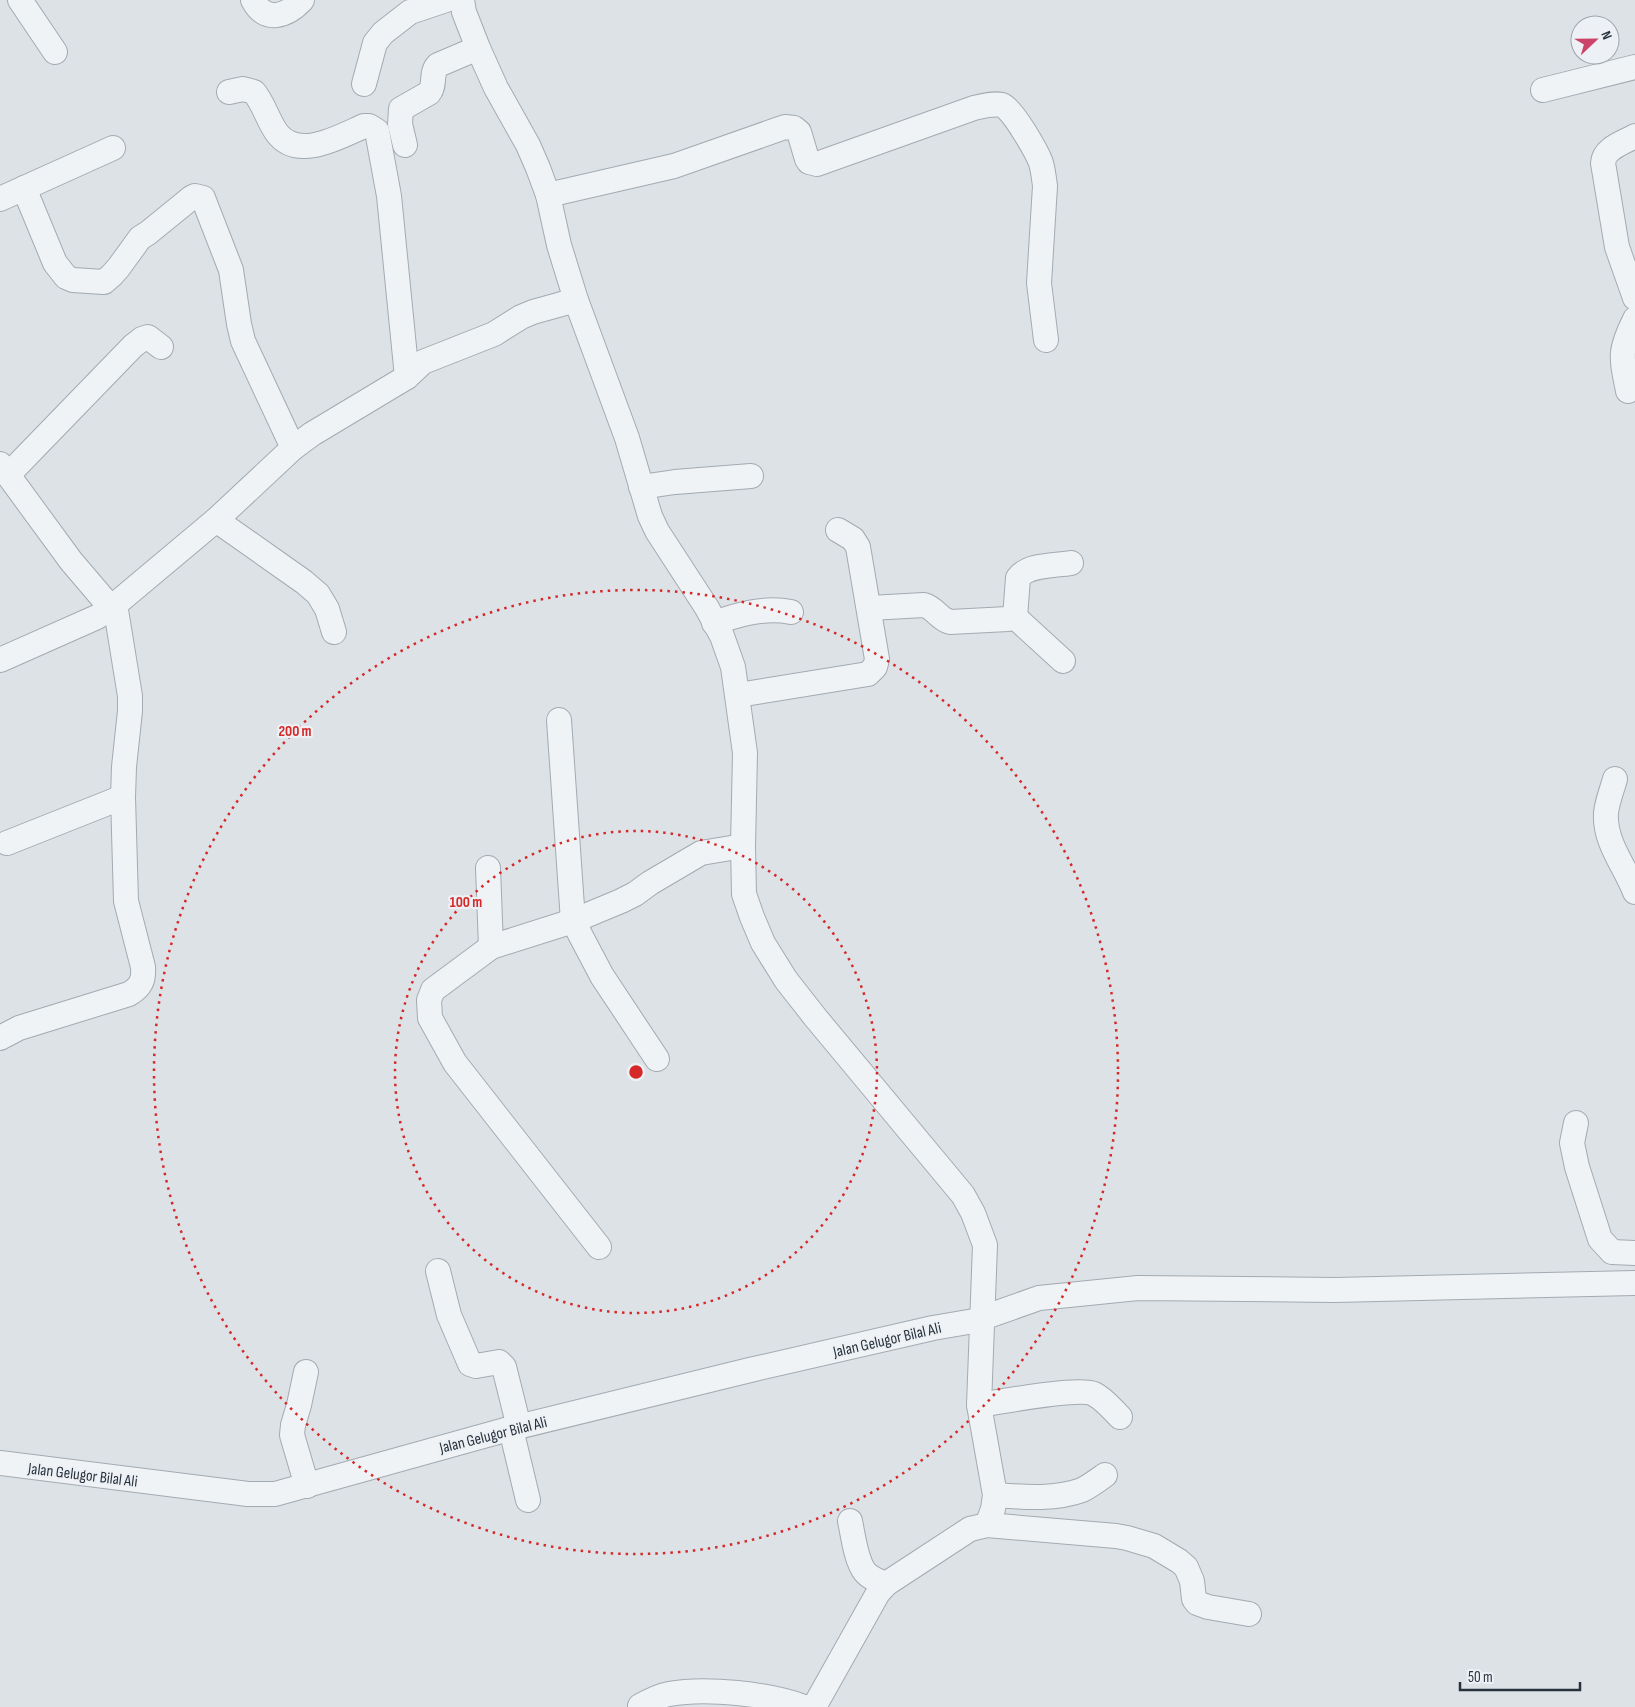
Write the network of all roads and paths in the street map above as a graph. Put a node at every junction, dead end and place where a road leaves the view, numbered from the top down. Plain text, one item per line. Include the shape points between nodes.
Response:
1 (20, 0) edge
2 (253, 0) edge
3 (302, 0) edge
4 (446, 0) edge
5 (462, 0) edge
6 (478, 48) junction
7 (55, 52) dead end
8 (1635, 67) edge
9 (364, 84) dead end
10 (1543, 90) dead end
11 (229, 92) dead end
12 (1635, 136) edge
13 (405, 145) dead end
14 (113, 148) dead end
15 (24, 188) junction
16 (548, 195) junction
17 (0, 200) edge
18 (1635, 298) edge
19 (576, 300) junction
20 (1635, 319) edge
21 (1046, 340) dead end
22 (161, 347) dead end
23 (407, 377) junction
24 (1628, 391) dead end
25 (293, 448) junction
26 (4, 470) edge
27 (751, 476) dead end
28 (641, 487) junction
29 (216, 520) junction
30 (838, 530) dead end
31 (1071, 563) dead end
32 (113, 606) junction
33 (870, 608) junction
34 (791, 612) dead end
35 (1015, 616) junction
36 (714, 623) junction
37 (334, 632) dead end
38 (0, 660) edge
39 (1064, 662) dead end
40 (738, 695) junction
41 (559, 720) dead end
42 (1614, 779) dead end
43 (123, 797) junction
44 (7, 843) dead end
45 (743, 846) junction
46 (488, 868) dead end
47 (1635, 892) edge
48 (572, 921) junction
49 (491, 947) junction
50 (0, 1038) edge
51 (657, 1059) dead end
52 (1576, 1123) dead end
53 (599, 1247) dead end
54 (1635, 1253) edge
55 (438, 1271) dead end
56 (1635, 1283) edge
57 (983, 1313) junction
58 (306, 1372) dead end
59 (978, 1404) junction
60 (1120, 1417) dead end
61 (516, 1427) junction
62 (0, 1463) edge
63 (1105, 1475) dead end
64 (306, 1483) junction
65 (995, 1495) junction
66 (528, 1500) dead end
67 (850, 1521) dead end
68 (988, 1525) junction
69 (886, 1584) junction
70 (1249, 1614) dead end
71 (640, 1706) edge
72 (804, 1707) edge
73 (814, 1707) edge

1 - 7 street
2 - 3 street via 266,15 282,14 295,8
4 - 9 street via 410,12 383,33 375,43
5 - 6 street
6 - 13 street via 438,65 432,90 401,109 400,124
6 - 16 street via 528,145
8 - 10 street
11 - 23 street via 244,89 254,92 277,133 287,142 297,145 325,142 364,126 376,131 389,196
12 - 18 street via 1607,152 1603,163 1617,247
14 - 15 street
15 - 17 street
15 - 25 street via 55,263 66,276 74,280 104,282 140,238 191,198 203,198 232,270 244,341
16 - 19 street
16 - 21 street via 674,166 785,127 799,132 807,158 812,164 817,164 966,110 1002,105 1009,110 1036,151 1044,174 1039,283
19 - 23 street via 527,314 494,334 423,362
19 - 28 street via 627,438
20 - 24 street via 1622,350
22 - 26 street via 148,337 133,346
23 - 25 street
25 - 29 street
26 - 32 street via 71,562
27 - 28 street
28 - 36 street via 657,531
29 - 32 street
29 - 37 street via 318,594 327,608
30 - 33 street via 853,539 858,547
31 - 35 street via 1022,573 1018,578
32 - 38 street via 97,617
32 - 43 street via 130,696
33 - 35 street via 924,605 950,622
33 - 40 street via 877,659 868,674
34 - 36 street via 765,610
35 - 39 street
36 - 40 street via 734,667
40 - 45 street via 745,753
41 - 48 street
42 - 47 street via 1606,826
43 - 44 street
43 - 50 street via 126,901 143,966 144,978 139,988 129,994 19,1028
45 - 48 street via 701,853 635,894
45 - 57 street via 744,894 763,943 786,980 963,1195 973,1213 985,1245
46 - 49 street
48 - 49 street
48 - 51 street via 602,976
49 - 53 street via 433,990 429,1000 430,1018 467,1080
52 - 54 street via 1572,1135 1573,1153 1600,1239 1612,1252
55 - 61 street via 449,1315 470,1364 502,1364
56 - 57 street, Jalan Gelugor Bilal Ali via 1335,1290 1138,1288 1039,1298
57 - 59 street
57 - 61 street, Jalan Gelugor Bilal Ali
58 - 64 street via 292,1435
59 - 60 street via 1067,1392 1091,1393 1106,1402
59 - 65 street
61 - 64 street, Jalan Gelugor Bilal Ali
61 - 66 street
62 - 64 street, Jalan Gelugor Bilal Ali via 248,1494 275,1494
63 - 65 street via 1081,1490 1064,1494
65 - 68 street
67 - 69 street via 865,1572
68 - 69 street via 970,1529
68 - 70 street via 1116,1536 1145,1544 1186,1567 1197,1603
69 - 73 street
71 - 72 street via 669,1694 715,1692 762,1697

